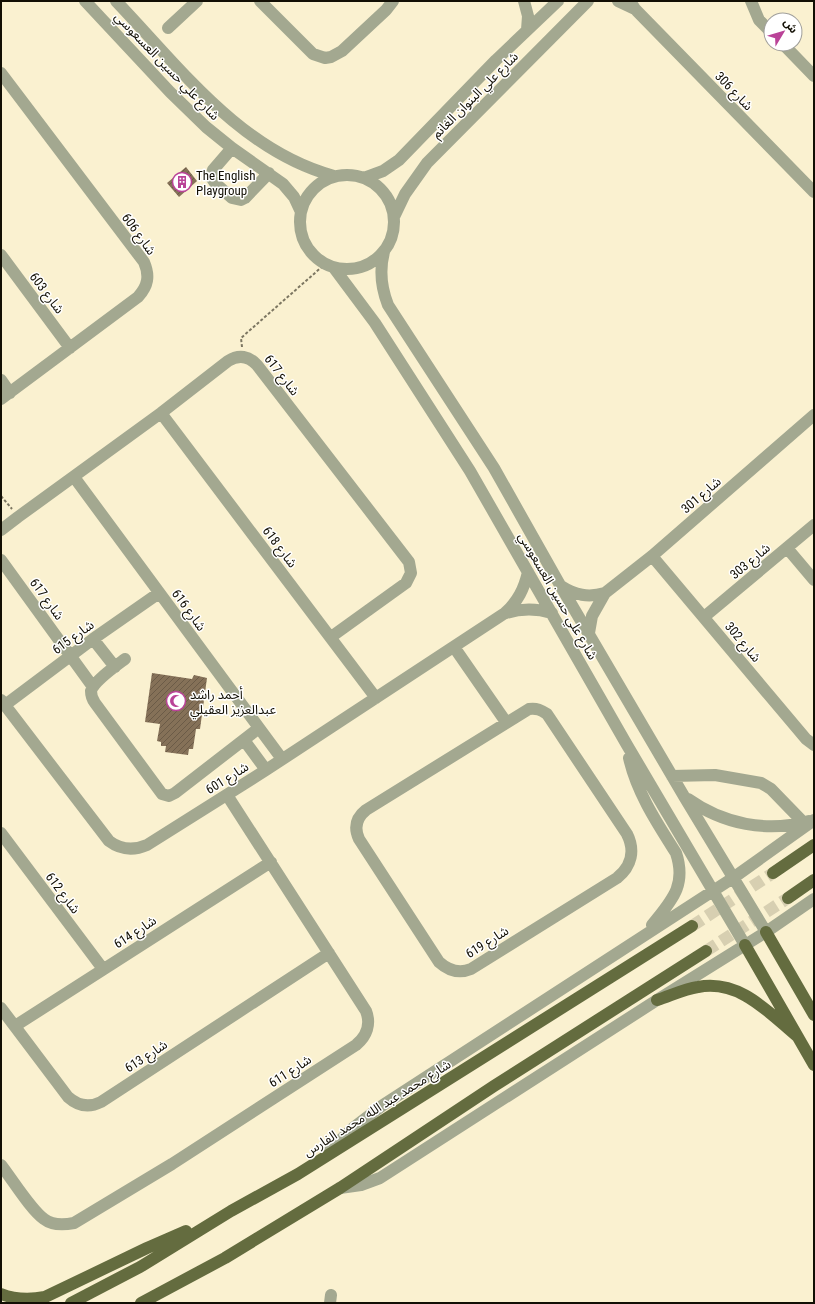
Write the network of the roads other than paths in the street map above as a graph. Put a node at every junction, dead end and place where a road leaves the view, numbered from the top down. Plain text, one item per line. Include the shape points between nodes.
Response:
1 (85, 1) edge
2 (116, 1) edge
3 (197, 1) edge
4 (260, 1) edge
5 (393, 1) edge
6 (524, 1) edge
7 (558, 1) edge
8 (588, 1) edge
9 (618, 1) edge
10 (751, 1) edge
11 (632, 5) edge
12 (763, 24) edge
13 (168, 28) dead end
14 (527, 30) junction
15 (149, 37) junction
16 (131, 50) junction
17 (791, 52) edge
18 (1, 73) edge
19 (814, 76) edge
20 (232, 148) junction
21 (269, 173) junction
22 (334, 176) junction
23 (364, 178) junction
24 (814, 192) edge
25 (300, 212) junction
26 (394, 217) junction
27 (384, 252) junction
28 (1, 255) edge
29 (329, 266) junction
30 (70, 348) junction
31 (1, 380) edge
32 (6, 396) edge
33 (161, 412) junction
34 (814, 415) edge
35 (74, 477) junction
36 (814, 525) edge
37 (1, 530) edge
38 (787, 548) junction
39 (652, 556) junction
40 (1, 560) edge
41 (528, 572) junction
42 (814, 580) edge
43 (560, 585) junction
44 (159, 593) junction
45 (605, 593) junction
46 (505, 613) junction
47 (552, 613) junction
48 (704, 617) junction
49 (589, 634) junction
50 (331, 637) junction
51 (94, 639) junction
52 (454, 647) junction
53 (71, 656) junction
54 (125, 659) dead end
55 (115, 667) junction
56 (93, 687) junction
57 (376, 698) junction
58 (3, 702) edge
59 (506, 722) junction
60 (259, 728) junction
61 (244, 740) junction
62 (627, 745) junction
63 (814, 745) edge
64 (282, 759) junction
65 (266, 770) junction
66 (672, 776) junction
67 (227, 795) junction
68 (685, 798) junction
69 (810, 820) edge
70 (1, 833) edge
71 (814, 845) edge
72 (271, 862) junction
73 (773, 873) tunnel mouth
74 (733, 878) junction
75 (814, 880) edge
76 (713, 890) junction
77 (788, 898) tunnel mouth
78 (814, 899) edge
79 (692, 926) tunnel mouth
80 (766, 932) junction
81 (644, 935) junction
82 (745, 945) junction
83 (706, 951) tunnel mouth
84 (330, 953) junction
85 (103, 969) junction
86 (657, 1000) junction
87 (1, 1008) edge
88 (814, 1015) edge
89 (15, 1026) junction
90 (798, 1038) junction
91 (814, 1065) edge
92 (322, 1158) junction
93 (1, 1165) edge
94 (340, 1188) junction
95 (231, 1211) junction
96 (1, 1294) edge
97 (71, 1303) edge
98 (141, 1303) edge

1 - 16 street, شارع علي حسين العسعوسي
2 - 15 street, شارع علي حسين العسعوسي
3 - 13 street
4 - 5 street via 313,54 325,58 342,51
6 - 14 street via 528,16
7 - 14 street, شارع علي البنوان الغانم
8 - 26 street, شارع علي البنوان الغانم via 426,163 404,194
9 - 11 street, شارع 306
10 - 12 street
11 - 24 street, شارع 306
14 - 23 street, شارع علي البنوان الغانم via 399,160 383,171
15 - 16 street via 144,47
15 - 22 street, شارع علي حسين العسعوسي via 208,98 249,133 280,155
16 - 20 street, شارع علي حسين العسعوسي via 188,110
17 - 19 street
18 - 30 street, شارع 606 via 147,269 148,277 143,292
20 - 21 street, شارع علي حسين العسعوسي
20 - 21 street via 213,170 211,177 215,184 232,198 245,198
21 - 25 street, شارع علي حسين العسعوسي via 290,191
22 - 23 street via 355,175
22 - 25 street via 313,190
23 - 26 street via 374,183 388,198
25 - 29 street via 300,232 304,242 313,255
26 - 27 street via 393,236
27 - 29 street via 367,266 356,269 345,270
27 - 43 street, شارع علي حسين العسعوسي via 381,279 388,305 494,468
28 - 30 street, شارع 603
29 - 41 street, شارع علي حسين العسعوسي via 362,304 451,440
30 - 32 street, شارع 606
31 - 32 street
33 - 35 street, شارع 617
33 - 50 street, شارع 618
33 - 50 street, شارع 617 via 228,361 243,356 248,358 257,365 409,562 411,573 406,583
34 - 39 street, شارع 301
35 - 37 street, شارع 617
35 - 44 street, شارع 616
36 - 38 street, شارع 303
38 - 42 street
38 - 48 street, شارع 303
39 - 45 street, شارع 301
39 - 48 street, شارع 302
40 - 53 street, شارع 617
41 - 46 street, شارع 601 via 519,598
41 - 47 street, شارع علي حسين العسعوسي
43 - 45 street, شارع 301 via 568,591 586,596
43 - 49 street, شارع علي حسين العسعوسي
44 - 51 street, شارع 615
44 - 60 street, شارع 616
45 - 49 street, شارع 301 via 592,616
46 - 47 street, شارع 601 via 521,609
46 - 52 street, شارع 601
47 - 62 street, شارع علي حسين العسعوسي
48 - 63 street, شارع 302 via 806,739
49 - 66 street, شارع علي حسين العسعوسي
50 - 57 street, شارع 618
51 - 53 street, شارع 615
51 - 55 street
52 - 57 street, شارع 601
52 - 59 street
53 - 56 street, شارع 617
53 - 58 street, شارع 615
54 - 55 street
55 - 56 street
56 - 61 street via 91,695 95,703 159,791 166,796 175,793
57 - 64 street, شارع 601
58 - 67 street, شارع 601 via 114,845 125,849 147,845
59 - 59 street, شارع 619 via 366,810 356,824 359,839 439,962 457,972 471,969 617,878 626,869 631,857 631,845 627,834 547,714 541,710 529,709
60 - 61 street
60 - 64 street, شارع 616
61 - 65 street
62 - 76 street, شارع علي حسين العسعوسي
62 - 81 street via 640,790 676,853 680,871 674,898
64 - 65 street, شارع 601
65 - 67 street, شارع 601
66 - 68 street, شارع علي حسين العسعوسي
66 - 69 street via 715,774 761,783
67 - 72 street, شارع 611
68 - 69 street via 709,812 735,822 762,826 790,825
68 - 74 street, شارع علي حسين العسعوسي
69 - 74 street
70 - 85 street, شارع 612
71 - 73 main road
72 - 84 street, شارع 611
72 - 85 street, شارع 614
74 - 76 street
74 - 80 street, شارع علي حسين العسعوسي
75 - 77 main road
76 - 81 street
76 - 82 street, شارع علي حسين العسعوسي
78 - 80 street
79 - 92 main road, شارع محمد عبد الله محمد الفارس
80 - 82 street
80 - 88 main road
81 - 92 street via 378,1109 353,1128
82 - 86 street
82 - 90 main road
83 - 94 main road
84 - 89 street, شارع 613 via 101,1102 91,1106 76,1104 68,1097
84 - 93 street, شارع 611 via 366,1011 369,1026 365,1036 356,1045 172,1164 82,1219 67,1225 51,1223 44,1219
85 - 89 street, شارع 614
86 - 90 main road via 698,987 729,988 754,1000
86 - 94 street via 380,1178 361,1185
87 - 89 street, شارع 613
90 - 91 main road
92 - 95 main road, شارع محمد عبد الله محمد الفارس via 273,1189
94 - 98 main road via 225,1258
95 - 96 main road via 147,1248 45,1298 22,1300
95 - 97 main road, شارع محمد عبد الله محمد الفارس via 140,1267

